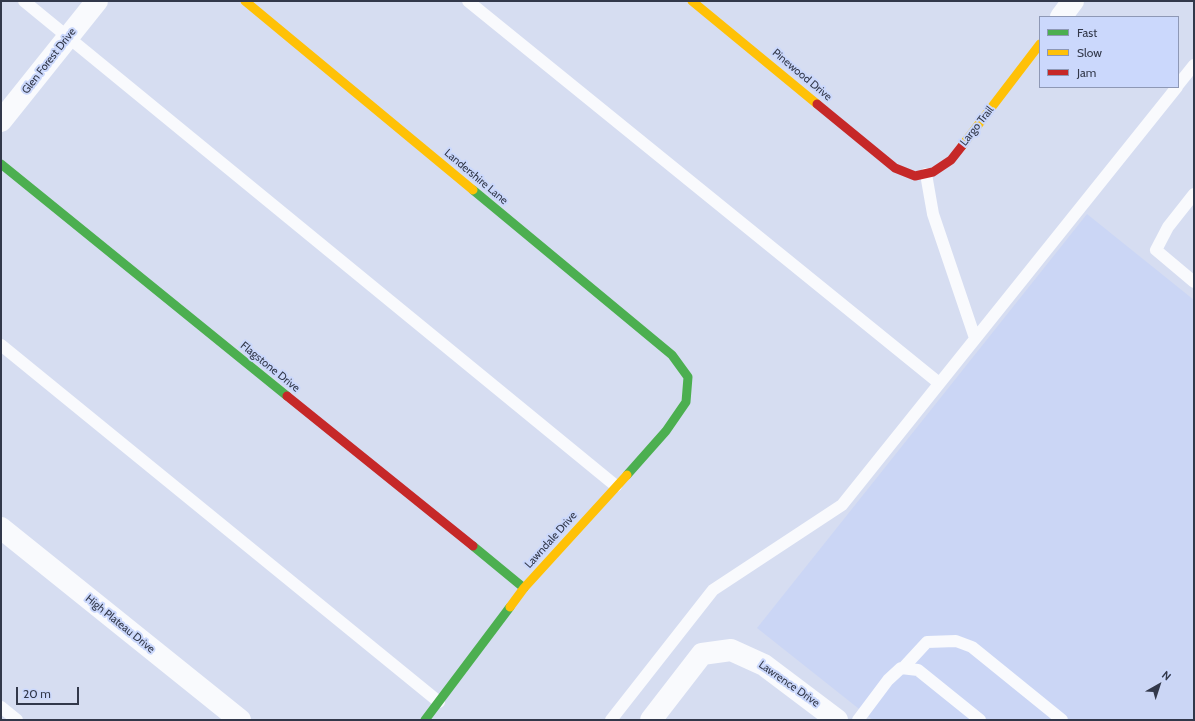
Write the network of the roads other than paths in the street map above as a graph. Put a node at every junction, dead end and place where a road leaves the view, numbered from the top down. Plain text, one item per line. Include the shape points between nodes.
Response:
1 (24, 1) edge
2 (97, 1) edge
3 (245, 1) edge
4 (468, 1) edge
5 (692, 1) edge
6 (1073, 1) edge
7 (1062, 16) edge
8 (68, 36) junction
9 (1039, 45) edge
10 (1194, 65) edge
11 (1179, 84) edge
12 (1175, 88) edge
13 (1, 121) edge
14 (1, 164) edge
15 (926, 174) junction
16 (1194, 194) edge
17 (1194, 282) edge
18 (975, 338) junction
19 (1, 345) edge
20 (688, 376) joint
21 (939, 383) junction
22 (616, 486) junction
23 (1, 528) edge
24 (524, 588) junction
25 (903, 668) junction
26 (439, 702) junction
27 (1, 707) edge
28 (17, 720) edge
29 (240, 720) edge
30 (425, 720) edge
31 (611, 720) edge
32 (651, 720) edge
33 (837, 720) edge
34 (858, 720) edge
35 (980, 720) edge
36 (1062, 720) edge

1 - 8 lane
2 - 8 street, Glen Forest Drive
3 - 20 street, Landershire Lane via 672,355
4 - 21 lane
5 - 15 street, Pinewood Drive via 895,168 915,176
6 - 7 street
8 - 13 street, Glen Forest Drive
8 - 22 lane
9 - 15 street, Largo Trail via 951,160
10 - 11 lane
12 - 18 lane
14 - 24 street, Flagstone Drive
15 - 18 lane via 933,214
16 - 17 lane via 1168,227 1156,250
18 - 21 lane
19 - 26 lane
20 - 22 street, Lawndale Drive via 686,402 666,431
21 - 31 lane via 842,505 713,590
22 - 24 street, Lawndale Drive
23 - 29 street, High Plateau Drive
24 - 26 street, Lawndale Drive
25 - 34 lane via 888,680
25 - 35 lane via 918,670
25 - 36 lane via 928,642 956,641 972,647
26 - 30 street, Lawndale Drive
27 - 28 lane
32 - 33 street, Lawrence Drive via 702,654 731,650 764,665

